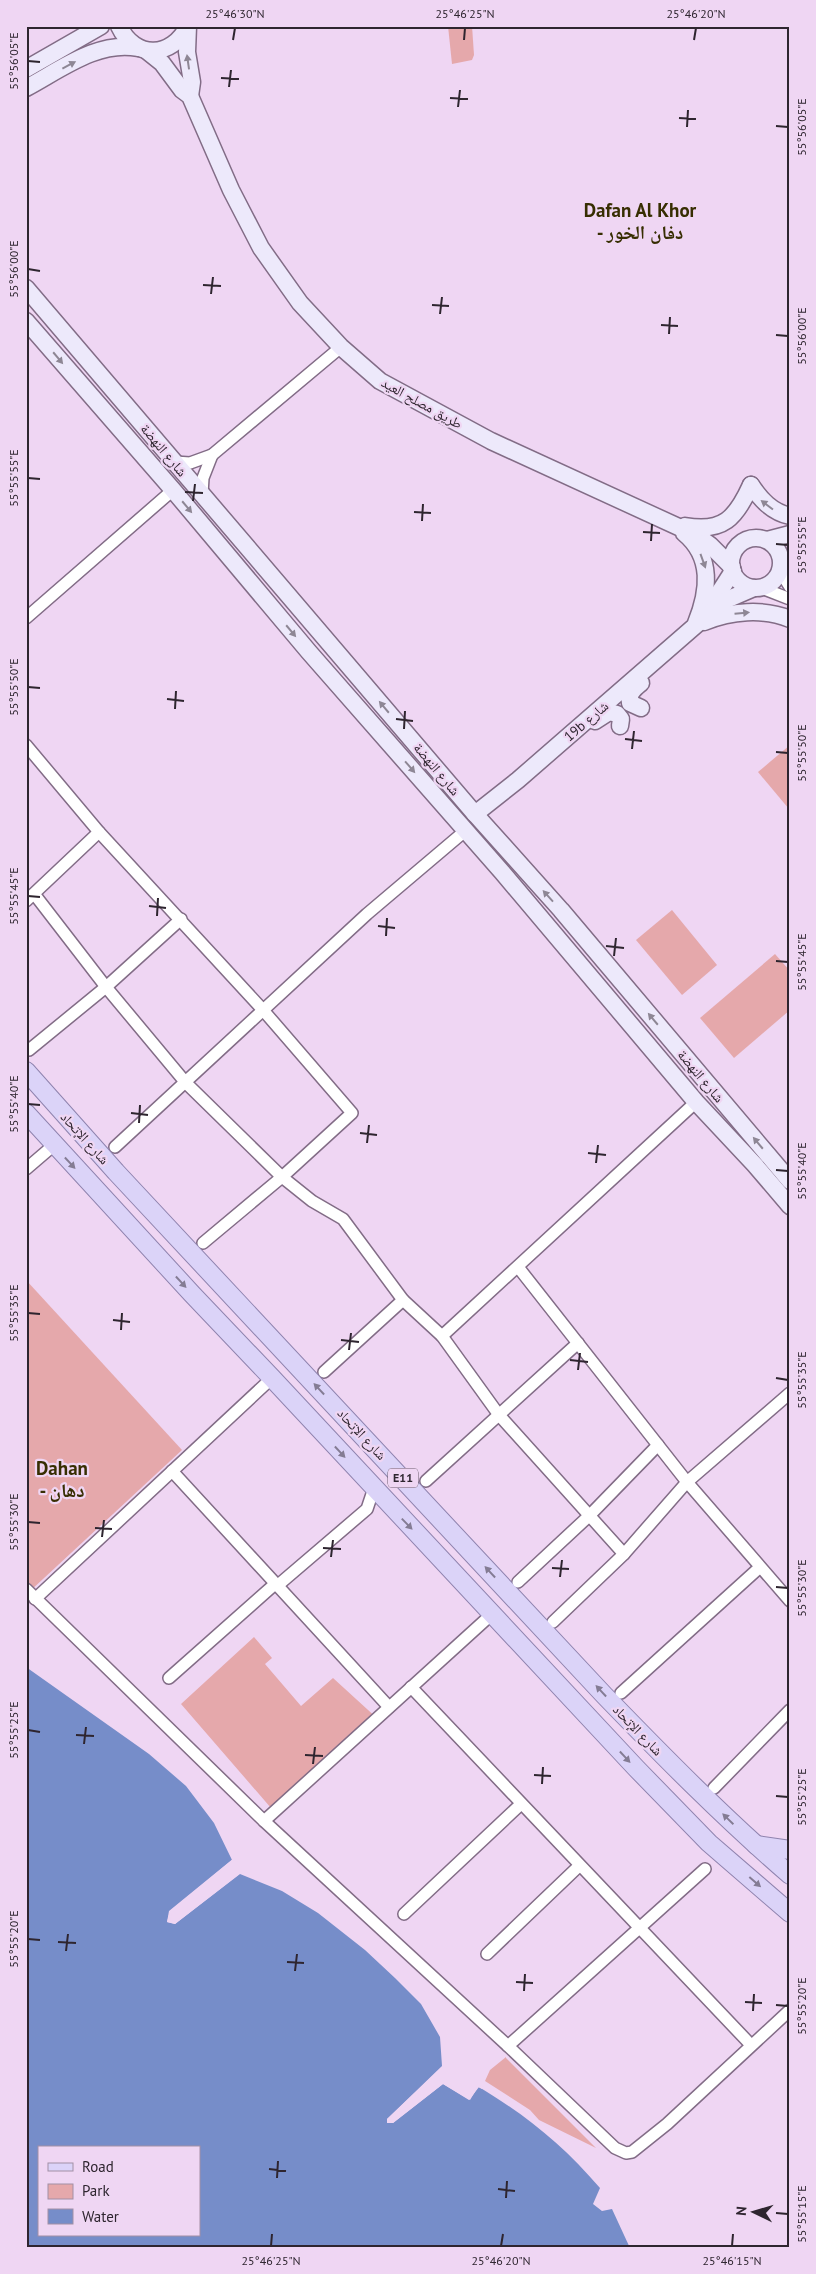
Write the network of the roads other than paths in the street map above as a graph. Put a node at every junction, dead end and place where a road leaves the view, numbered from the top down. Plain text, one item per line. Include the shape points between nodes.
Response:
1 (101, 26) edge
2 (119, 26) edge
3 (188, 26) edge
4 (143, 49) junction
5 (26, 69) edge
6 (26, 88) edge
7 (190, 96) junction
8 (26, 288) edge
9 (26, 320) edge
10 (341, 347) junction
11 (212, 455) junction
12 (174, 462) junction
13 (173, 490) junction
14 (202, 494) junction
15 (790, 516) edge
16 (673, 523) junction
17 (790, 534) edge
18 (696, 535) junction
19 (767, 540) junction
20 (743, 541) junction
21 (783, 565) edge
22 (732, 569) junction
23 (790, 587) edge
24 (756, 588) junction
25 (790, 599) edge
26 (26, 618) edge
27 (790, 619) edge
28 (695, 626) junction
29 (676, 644) junction
30 (309, 652) junction
31 (341, 655) junction
32 (641, 708) dead end
33 (620, 726) dead end
34 (27, 748) edge
35 (518, 780) junction
36 (475, 814) junction
37 (465, 831) junction
38 (99, 832) junction
39 (30, 898) edge
40 (181, 919) junction
41 (106, 988) junction
42 (263, 1010) junction
43 (29, 1050) dead end
44 (26, 1071) edge
45 (186, 1083) junction
46 (696, 1102) junction
47 (26, 1113) edge
48 (54, 1145) junction
49 (115, 1148) dead end
50 (755, 1165) junction
51 (26, 1170) edge
52 (282, 1178) junction
53 (790, 1181) edge
54 (790, 1198) edge
55 (790, 1206) edge
56 (203, 1243) dead end
57 (518, 1267) junction
58 (403, 1300) junction
59 (442, 1336) junction
60 (578, 1343) junction
61 (324, 1372) dead end
62 (272, 1378) junction
63 (790, 1393) edge
64 (499, 1415) junction
65 (658, 1445) junction
66 (172, 1471) junction
67 (426, 1481) dead end
68 (687, 1482) junction
69 (374, 1488) junction
70 (590, 1515) junction
71 (624, 1554) junction
72 (759, 1568) junction
73 (514, 1578) joint
74 (276, 1585) junction
75 (26, 1589) edge
76 (35, 1599) junction
77 (517, 1601) junction
78 (790, 1601) edge
79 (492, 1614) junction
80 (553, 1622) dead end
81 (558, 1644) junction
82 (532, 1655) junction
83 (169, 1678) dead end
84 (411, 1687) junction
85 (621, 1693) dead end
86 (389, 1707) junction
87 (790, 1710) edge
88 (714, 1788) dead end
89 (521, 1804) junction
90 (264, 1821) junction
91 (756, 1845) junction
92 (790, 1850) edge
93 (579, 1866) junction
94 (705, 1869) dead end
95 (790, 1875) edge
96 (790, 1913) edge
97 (404, 1914) dead end
98 (640, 1929) junction
99 (487, 1954) dead end
100 (790, 2010) edge
101 (751, 2045) junction
102 (508, 2046) junction

1 - 5 main road
2 - 4 main road, طريق مصلح العيد via 124,35
3 - 4 main road via 176,43 168,48
7 -> 3 main road, طريق مصلح العيد
6 -> 4 main road via 95,52 122,45
4 - 7 main road, طريق مصلح العيد via 162,63
7 - 10 main road, طريق مصلح العيد via 231,190 261,248 300,303
8 - 12 main road, شارع النهضة
9 -> 13 main road, شارع النهضة
10 - 11 street
10 - 16 main road, طريق مصلح العيد via 380,381 491,441
11 - 12 street via 190,463
11 - 14 street via 203,478
12 - 14 main road, شارع النهضة
13 - 26 street
13 -> 30 main road, شارع النهضة
14 - 31 main road, شارع النهضة
15 -> 16 main road via 772,509 760,499 752,485 734,516 722,524 706,528
16 - 18 main road, طريق مصلح العيد
16 -> 28 main road via 696,546 706,573 707,589
17 - 19 main road
18 - 20 main road, طريق مصلح العيد
18 - 22 main road, طريق مصلح العيد
19 - 20 main road
19 - 21 main road via 780,554
20 - 22 main road via 733,553
21 - 23 street
21 - 24 main road via 769,584
22 - 24 main road via 742,583
22 - 28 main road, 19b شارع
24 - 25 street
24 - 28 main road, 19b شارع via 724,601
28 -> 27 main road via 740,612
28 - 29 main road, 19b شارع
29 - 32 main road via 668,659 631,691 630,703
29 - 35 main road, 19b شارع
30 - 31 main road via 318,645
30 -> 37 main road, شارع النهضة
36 -> 31 main road, شارع النهضة
33 - 35 main road via 621,719 616,714 609,712 603,715 530,779
34 - 38 street
35 - 36 main road, 19b شارع
53 -> 36 main road, شارع النهضة via 561,910
37 - 42 street via 367,914
37 - 46 main road, شارع النهضة
38 - 39 street
38 - 40 street
39 - 41 street
40 - 41 street
40 - 42 street
41 - 43 street
41 - 45 street
42 - 45 street
42 - 52 street via 352,1113
77 -> 44 main road, شارع الإتحاد / E11 via 116,1172
45 - 49 street
45 - 52 street
46 - 50 main road, شارع النهضة
46 - 57 street
47 - 48 main road, شارع الإتحاد / E11
48 - 51 street
48 -> 62 main road, شارع الإتحاد / E11
50 - 54 main road
50 - 55 main road, شارع النهضة
52 - 56 street
52 - 58 street via 343,1219
57 - 59 street
57 - 60 street
58 - 59 street
58 - 61 street
59 - 64 street
60 - 64 street
60 - 65 street
62 - 66 street
62 -> 69 main road, شارع الإتحاد / E11
63 - 68 street
64 - 67 street
64 - 70 street
65 - 68 street
65 - 70 street
66 - 74 street
66 - 76 street
68 - 71 street
68 - 72 street
69 - 74 street via 367,1509
69 -> 79 main road, شارع الإتحاد / E11
70 - 71 street
70 - 73 street
71 - 80 street
72 - 78 street
72 - 85 street
73 - 77 main road
74 - 83 street
74 - 86 street
75 - 76 street
76 - 90 street
77 - 81 main road, شارع الإتحاد / E11
79 - 82 main road, شارع الإتحاد / E11
79 - 84 street
81 - 82 main road via 559,1654 554,1660
91 -> 81 main road, شارع الإتحاد / E11 via 662,1755
82 -> 96 main road, شارع الإتحاد / E11 via 709,1842
84 - 86 street
84 - 89 street
86 - 90 street
87 - 88 street
89 - 93 street
89 - 97 street
90 - 102 street
91 - 92 main road
91 - 95 main road, شارع الإتحاد / E11
93 - 98 street
93 - 99 street
94 - 98 street
98 - 101 street
98 - 102 street
100 - 101 street
101 - 102 street via 667,2124 632,2152 626,2153 615,2148

